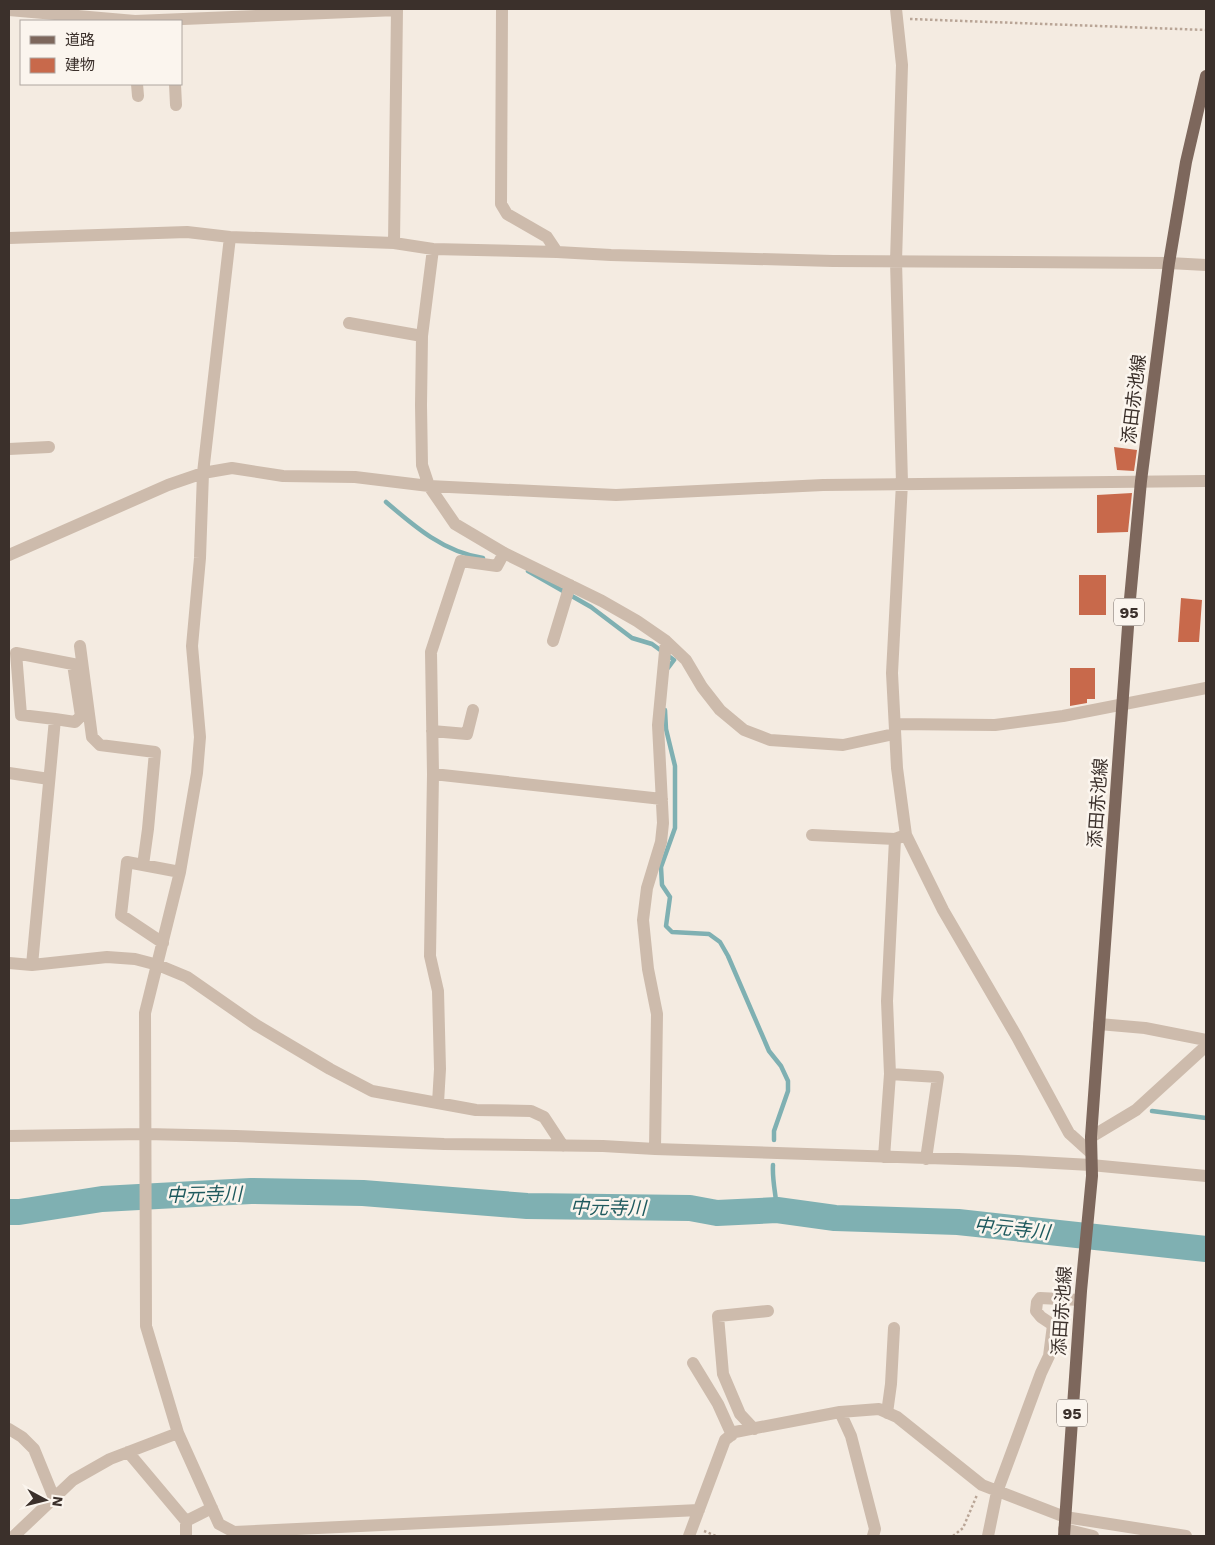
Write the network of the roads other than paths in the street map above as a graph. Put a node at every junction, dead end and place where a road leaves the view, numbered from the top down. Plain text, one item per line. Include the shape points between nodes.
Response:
1 (502, 9) edge
2 (9, 10) edge
3 (397, 10) edge
4 (896, 14) edge
5 (124, 20) edge
6 (175, 20) edge
7 (1206, 76) edge
8 (175, 85) edge
9 (176, 105) dead end
10 (230, 237) junction
11 (9, 238) edge
12 (394, 243) junction
13 (433, 249) junction
14 (557, 252) junction
15 (896, 261) junction
16 (1169, 263) junction
17 (1206, 265) edge
18 (349, 322) dead end
19 (422, 336) junction
20 (49, 447) dead end
21 (9, 449) edge
22 (204, 472) junction
23 (1141, 481) junction
24 (1206, 481) edge
25 (902, 483) junction
26 (429, 486) junction
27 (504, 553) junction
28 (9, 555) edge
29 (570, 585) junction
30 (553, 641) dead end
31 (666, 641) junction
32 (80, 646) dead end
33 (1206, 688) edge
34 (1123, 704) junction
35 (473, 710) dead end
36 (55, 719) junction
37 (894, 729) junction
38 (432, 731) junction
39 (9, 772) edge
40 (433, 774) junction
41 (49, 778) junction
42 (662, 799) junction
43 (812, 835) dead end
44 (900, 837) junction
45 (143, 865) junction
46 (180, 872) junction
47 (163, 943) junction
48 (9, 963) edge
49 (32, 965) junction
50 (158, 965) junction
51 (1099, 1024) junction
52 (1206, 1040) edge
53 (1206, 1046) edge
54 (890, 1074) junction
55 (438, 1103) junction
56 (145, 1134) junction
57 (9, 1136) edge
58 (1091, 1137) junction
59 (563, 1146) junction
60 (655, 1149) junction
61 (1090, 1152) junction
62 (884, 1158) junction
63 (926, 1159) junction
64 (1091, 1170) junction
65 (1206, 1176) edge
66 (1080, 1296) junction
67 (768, 1311) dead end
68 (894, 1328) dead end
69 (693, 1363) dead end
70 (840, 1412) junction
71 (887, 1413) junction
72 (9, 1429) edge
73 (754, 1429) junction
74 (178, 1433) junction
75 (732, 1434) junction
76 (128, 1452) junction
77 (998, 1492) junction
78 (54, 1498) junction
79 (212, 1508) junction
80 (699, 1510) junction
81 (186, 1521) junction
82 (1064, 1527) edge
83 (14, 1536) edge
84 (186, 1536) edge
85 (690, 1536) edge
86 (873, 1536) edge
87 (988, 1536) edge
88 (1093, 1536) edge
89 (1186, 1536) edge

1 - 14 street via 501,204 506,214 547,237
2 - 5 street
3 - 6 street
3 - 12 street
4 - 15 street via 902,65
7 - 16 main road, 添田赤池線 / 95 via 1186,162
8 - 9 street
10 - 11 street via 187,232
10 - 12 street
10 - 22 street
12 - 13 street
13 - 14 street
13 - 19 street
14 - 15 street
15 - 16 street
15 - 25 street
16 - 17 street
16 - 23 main road, 添田赤池線 / 95
18 - 19 street
19 - 26 street via 422,465
20 - 21 street
22 - 26 street via 232,468 283,476 355,477
22 - 28 street
22 - 46 street via 192,646 200,736 197,774
23 - 24 street
23 - 25 street
23 - 34 main road, 添田赤池線 / 95
25 - 26 street via 616,495
25 - 37 street via 892,673
26 - 27 street via 455,524
27 - 29 street
27 - 38 street via 497,566 461,561 431,652
29 - 30 street
29 - 31 street via 637,621
31 - 37 street via 686,660 720,710 744,730 770,740 843,746
31 - 42 street via 658,725
32 - 45 street via 92,737 100,744 155,752
33 - 34 street
34 - 37 street via 995,725
34 - 51 main road, 添田赤池線 / 95
35 - 38 street via 467,734
36 - 36 street via 21,715 16,653 73,664 81,716 75,722
36 - 41 street
37 - 44 street
38 - 40 street
39 - 41 street
40 - 42 street
40 - 55 street via 430,956 438,991
41 - 49 street
42 - 60 street via 661,842 647,888 643,920 656,1014
43 - 44 street
44 - 54 street via 887,1001
44 - 61 street via 1069,1133
45 - 46 street
45 - 47 street via 127,862 121,915
46 - 47 street
47 - 50 street
48 - 49 street
49 - 50 street via 107,957
50 - 55 street via 187,977 256,1025 372,1091
50 - 56 street via 145,1013
51 - 52 street via 1145,1028
51 - 58 main road, 添田赤池線 / 95
53 - 58 street via 1136,1110
54 - 62 street
54 - 63 street via 938,1077
55 - 59 street via 476,1110 531,1112 544,1117
56 - 57 street
56 - 59 street
56 - 74 street via 146,1326
58 - 61 main road, 添田赤池線 / 95
59 - 60 street
60 - 62 street
61 - 64 main road, 添田赤池線 / 95
62 - 63 street
63 - 64 street
64 - 65 street
64 - 66 main road, 添田赤池線 / 95
66 - 77 street via 1040,1298 1037,1302 1036,1311 1053,1325 1049,1356
66 - 82 main road, 添田赤池線 / 95
67 - 73 street via 718,1316 723,1374 740,1414
68 - 71 street
69 - 75 street
70 - 71 street via 879,1409
70 - 73 street
70 - 86 street via 851,1436 875,1529
71 - 77 street via 897,1417 984,1486
72 - 78 street via 34,1449
73 - 75 street
74 - 76 street
74 - 79 street
75 - 80 street via 725,1440
76 - 78 street via 73,1480
76 - 81 street
77 - 82 street
77 - 87 street
78 - 83 street
79 - 80 street via 219,1524 234,1532
79 - 81 street
80 - 85 street
81 - 84 street
82 - 88 street
82 - 89 street

